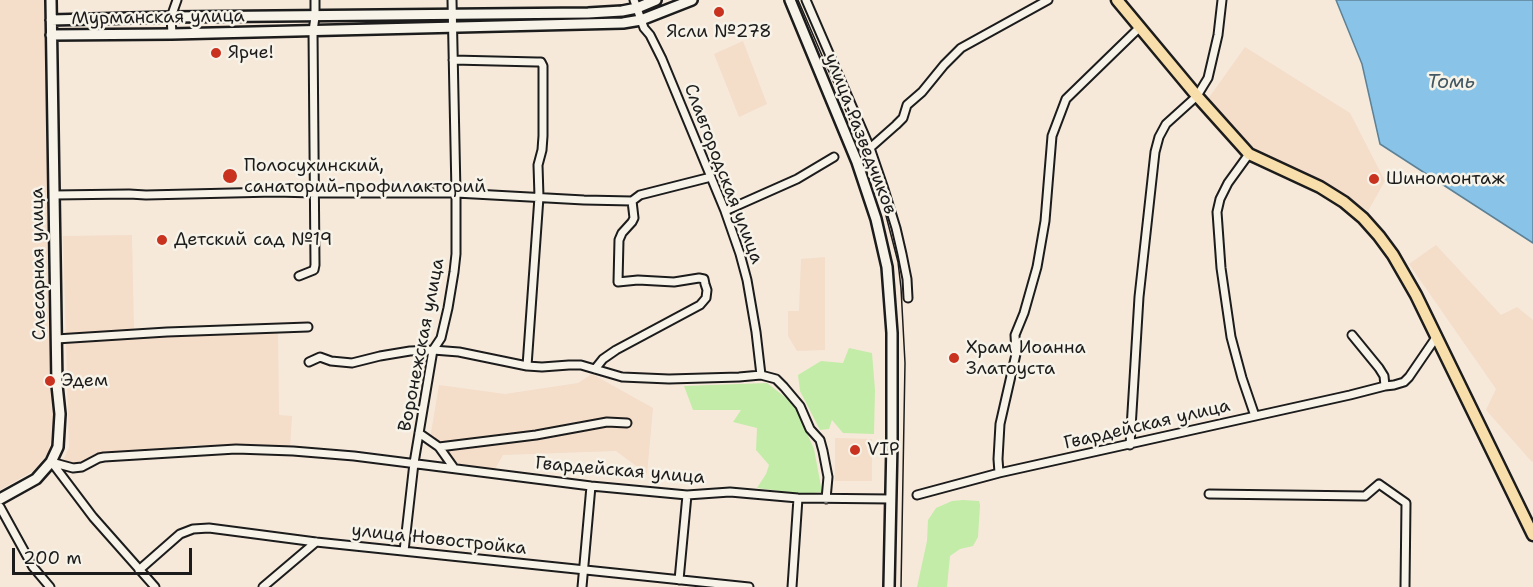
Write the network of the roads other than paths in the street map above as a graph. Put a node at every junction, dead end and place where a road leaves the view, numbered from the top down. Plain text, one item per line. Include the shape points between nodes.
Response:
1 (51, 0) edge
2 (177, 0) edge
3 (315, 0) edge
4 (452, 0) edge
5 (656, 0) edge
6 (692, 0) edge
7 (790, 0) edge
8 (806, 0) edge
9 (1048, 0) edge
10 (1117, 0) edge
11 (1222, 0) edge
12 (635, 4) edge
13 (452, 14) junction
14 (171, 17) junction
15 (315, 17) junction
16 (51, 20) junction
17 (641, 20) junction
18 (453, 27) junction
19 (1140, 27) junction
20 (313, 31) junction
21 (172, 34) junction
22 (51, 35) junction
23 (453, 60) junction
24 (1197, 96) junction
25 (870, 148) junction
26 (1249, 154) junction
27 (834, 157) dead end
28 (711, 177) junction
29 (315, 193) junction
30 (456, 193) junction
31 (54, 195) junction
32 (539, 197) junction
33 (632, 201) junction
34 (725, 211) junction
35 (298, 276) dead end
36 (908, 298) dead end
37 (308, 327) dead end
38 (1352, 335) dead end
39 (1437, 336) junction
40 (56, 339) junction
41 (434, 350) junction
42 (309, 362) dead end
43 (527, 366) junction
44 (595, 369) junction
45 (761, 375) junction
46 (1385, 386) junction
47 (1255, 416) junction
48 (627, 423) dead end
49 (419, 433) junction
50 (1130, 445) junction
51 (438, 447) junction
52 (51, 462) junction
53 (414, 463) junction
54 (454, 468) junction
55 (999, 473) junction
56 (591, 486) junction
57 (1209, 494) dead end
58 (687, 495) junction
59 (916, 495) dead end
60 (798, 498) junction
61 (0, 499) edge
62 (826, 499) junction
63 (891, 499) junction
64 (0, 507) edge
65 (1533, 535) edge
66 (316, 542) junction
67 (404, 551) junction
68 (139, 570) junction
69 (584, 570) junction
70 (679, 580) junction
71 (50, 587) edge
72 (155, 587) edge
73 (263, 587) edge
74 (582, 587) edge
75 (749, 587) edge
76 (792, 587) edge
77 (889, 587) edge
78 (1405, 587) edge

1 - 16 main road, Слесарная улица
2 - 14 street
3 - 15 street
4 - 13 street, Воронежская улица
5 - 12 main road, Мурманская улица
6 - 17 main road, Мурманская улица
7 - 63 main road, улица Разведчиков via 857,162 887,267 892,333
8 - 25 street, улица Разведчиков
9 - 25 street via 961,48 907,105 903,118
10 - 19 main road
11 - 24 street via 1213,60
12 - 13 main road, Мурманская улица via 621,11 588,13
12 - 17 street, Славгородская улица
13 - 15 main road, Мурманская улица
13 - 18 street, Воронежская улица
14 - 15 main road, Мурманская улица
14 - 16 main road, Мурманская улица
14 - 21 street
15 - 20 street
16 - 22 main road, Слесарная улица
17 - 18 main road, Мурманская улица via 589,25
17 - 28 street, Славгородская улица via 662,59
18 - 20 main road, Мурманская улица
18 - 23 street, Воронежская улица
19 - 24 main road
19 - 55 street via 1066,99 1052,136 1038,267 1015,336 1016,354 1000,424
20 - 21 main road, Мурманская улица
20 - 29 street
21 - 22 main road, Мурманская улица
22 - 31 main road, Слесарная улица
23 - 30 street, Воронежская улица
23 - 32 street via 543,66
24 - 26 main road
24 - 50 street via 1166,124 1155,152 1139,297
25 - 36 street, улица Разведчиков via 896,228
26 - 39 main road via 1320,187 1363,218 1393,255
26 - 47 street via 1228,183 1217,212 1231,337
27 - 34 street via 797,179
28 - 33 street via 640,195
28 - 34 street, Славгородская улица
29 - 30 street
29 - 31 street
29 - 35 street via 314,270
30 - 32 street
30 - 41 street, Воронежская улица via 453,281 441,338
31 - 40 main road, Слесарная улица
32 - 33 street
32 - 43 street
33 - 44 street via 634,218 619,240 618,282 699,278 704,279 706,298 616,350
34 - 45 street, Славгородская улица via 747,280
37 - 40 street
38 - 46 street via 1379,368
39 - 46 street, Гвардейская улица via 1404,382
39 - 65 main road
40 - 52 main road, Слесарная улица via 60,429
41 - 42 street via 352,363 320,357
41 - 43 street
41 - 49 street, Воронежская улица
43 - 44 street via 581,365
44 - 45 street via 646,379
45 - 62 street via 776,379 784,387 820,440 828,477
46 - 47 street, Гвардейская улица
47 - 50 street, Гвардейская улица
48 - 51 street via 607,422
49 - 51 street
49 - 53 street, Воронежская улица
50 - 55 street, Гвардейская улица
51 - 54 street
52 - 53 street, Гвардейская улица via 73,468 104,457 236,449
52 - 61 main road, Слесарная улица via 36,479
52 - 68 street
53 - 54 street, Гвардейская улица
53 - 67 street, Воронежская улица
54 - 56 street, Гвардейская улица
55 - 59 street, Гвардейская улица
56 - 58 street, Гвардейская улица
56 - 69 street
57 - 78 street via 1365,496 1379,484 1406,504
58 - 60 street, Гвардейская улица via 730,492
58 - 70 street
60 - 62 street, Гвардейская улица
60 - 76 street
62 - 63 street, Гвардейская улица
63 - 77 main road, улица Разведчиков
64 - 71 street via 33,567
66 - 67 street, улица Новостройка
66 - 68 street, улица Новостройка via 194,529 180,534
66 - 73 street
67 - 69 street, улица Новостройка
68 - 72 street
69 - 70 street, улица Новостройка
69 - 74 street
70 - 75 street, улица Новостройка

